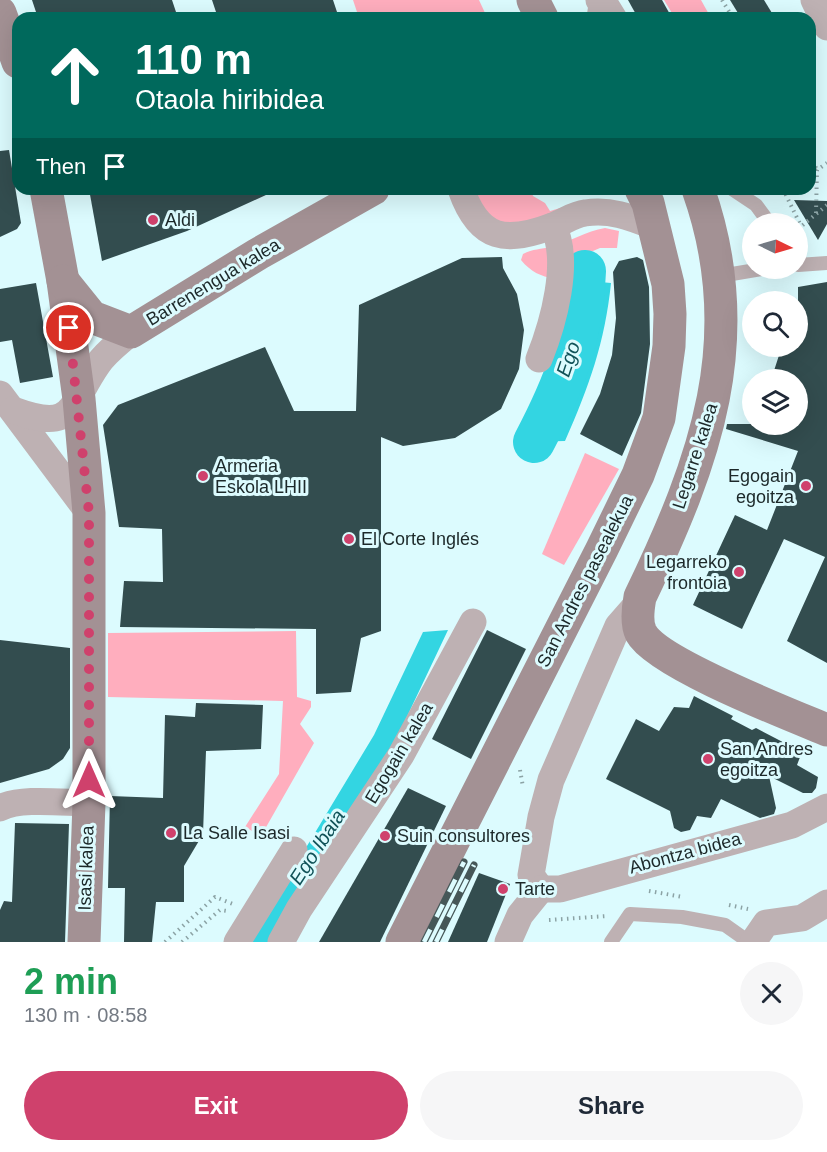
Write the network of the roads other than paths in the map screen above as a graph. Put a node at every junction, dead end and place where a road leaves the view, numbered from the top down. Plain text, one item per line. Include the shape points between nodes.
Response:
1 (814, 0) edge
2 (0, 13) edge
3 (827, 27) edge
4 (12, 46) edge
5 (47, 195) edge
6 (362, 195) edge
7 (462, 195) edge
8 (700, 195) edge
9 (741, 195) edge
10 (630, 213) edge
11 (762, 213) edge
12 (556, 232) junction
13 (827, 263) edge
14 (808, 264) edge
15 (740, 270) edge
16 (63, 281) junction
17 (131, 332) junction
18 (539, 359) dead end
19 (79, 399) junction
20 (6, 402) edge
21 (89, 513) junction
22 (639, 602) junction
23 (473, 622) dead end
24 (655, 647) junction
25 (603, 665) junction
26 (827, 730) edge
27 (89, 803) junction
28 (827, 807) edge
29 (0, 808) edge
30 (294, 850) dead end
31 (540, 889) junction
32 (827, 903) edge
33 (808, 926) edge
34 (84, 942) edge
35 (237, 942) edge
36 (282, 942) edge
37 (402, 942) edge
38 (508, 942) edge
39 (611, 942) edge
40 (751, 942) edge

1 - 3 street
2 - 4 street
5 - 16 street, Isasi kalea
6 - 17 street, Barrenengua kalea
7 - 12 street via 468,212 493,234
8 - 15 street, Legarre kalea via 709,220
9 - 11 lane
10 - 12 street via 583,213
10 - 37 street, San Andres pasealekua via 668,284 669,346 658,418 638,475 602,549
12 - 18 street via 559,281 552,325
13 - 14 lane
15 - 22 street, Legarre kalea via 711,421
16 - 17 street, Barrenengua kalea via 92,317
16 - 19 street, Isasi kalea
17 - 19 street via 98,363
19 - 20 street via 68,413 53,419 38,419
19 - 21 street, Isasi kalea
20 - 21 street
21 - 27 street, Isasi kalea
22 - 24 street, Legarre kalea via 640,632
22 - 25 street via 618,626
23 - 36 street, Egogain kalea via 401,755 299,909
24 - 25 street via 628,652 608,659
24 - 26 street via 670,659
25 - 31 street via 574,722 544,807 531,875
27 - 29 street via 28,802
27 - 34 street, Isasi kalea
28 - 31 street, Abontza bidea via 792,825 560,889
30 - 35 street
31 - 38 street via 520,915
32 - 33 street
33 - 40 street via 766,923
39 - 40 lane via 630,914 682,917 725,925

